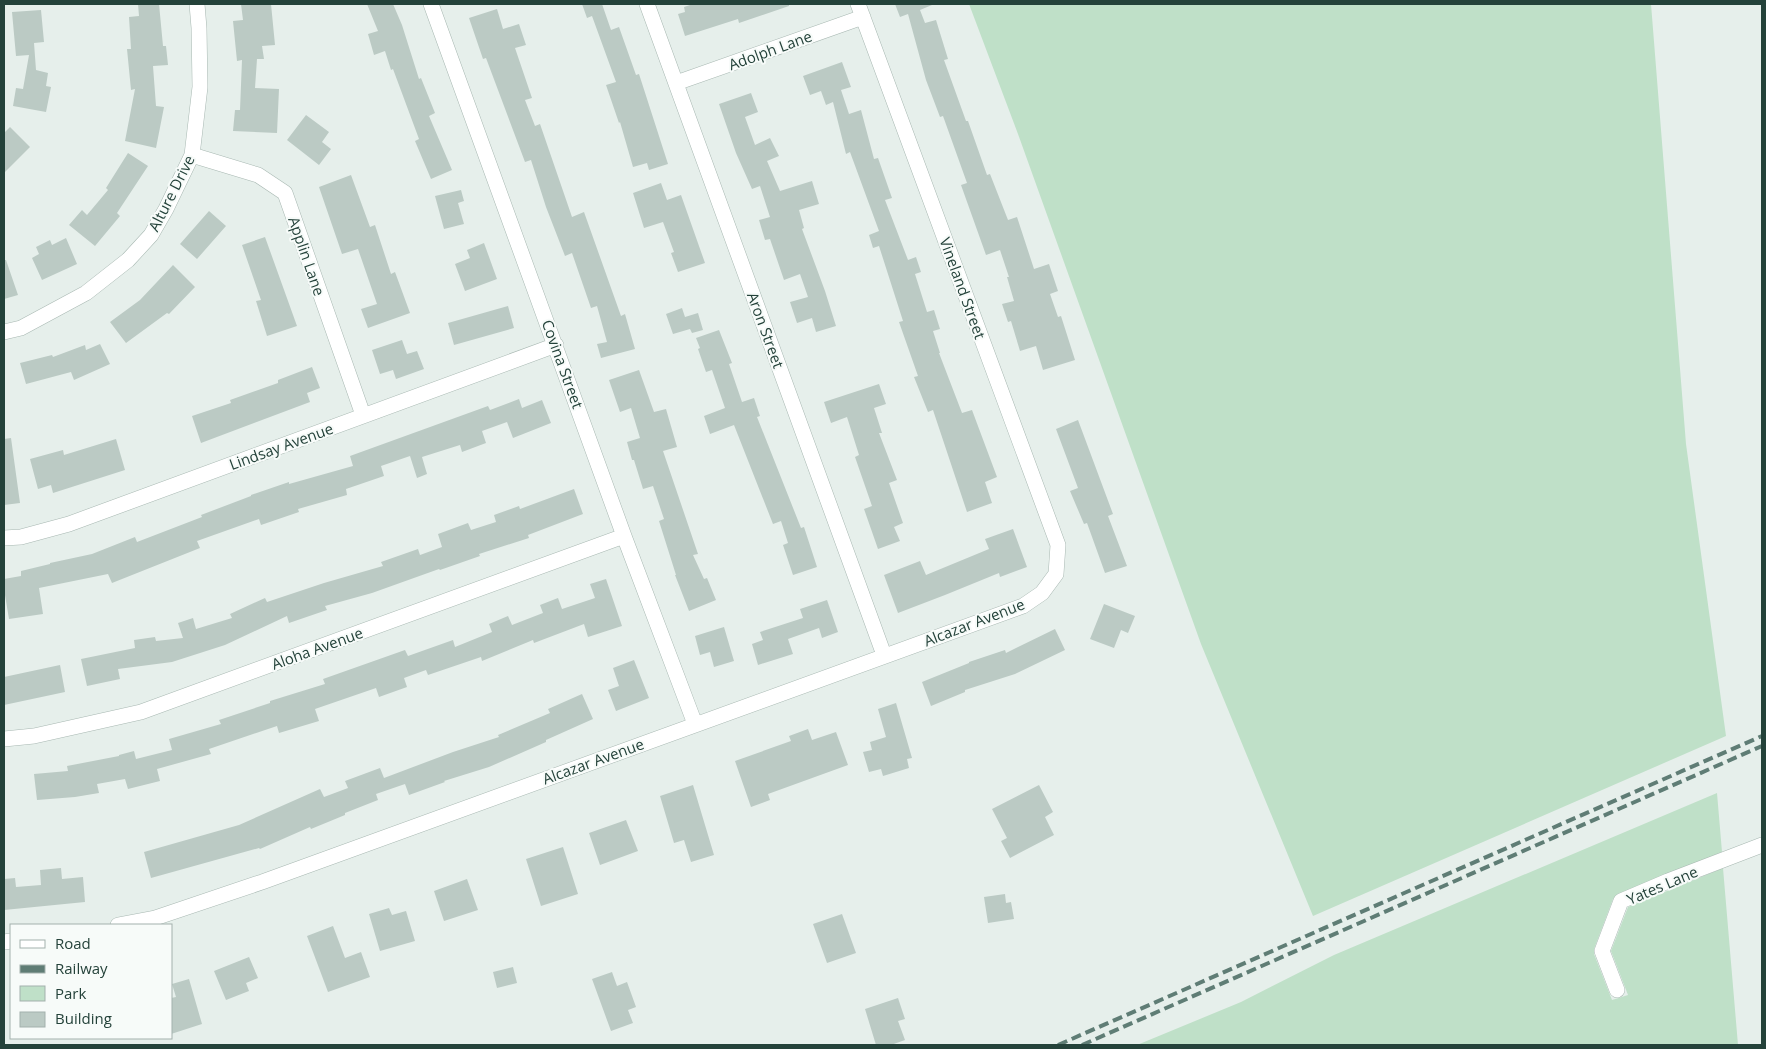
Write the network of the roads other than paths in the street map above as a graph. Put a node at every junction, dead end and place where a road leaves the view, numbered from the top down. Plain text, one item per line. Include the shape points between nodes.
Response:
1 (197, 4) edge
2 (431, 4) edge
3 (647, 4) edge
4 (860, 10) edge
5 (676, 83) junction
6 (192, 156) junction
7 (4, 332) edge
8 (556, 345) junction
9 (363, 416) junction
10 (624, 536) junction
11 (4, 538) edge
12 (1056, 574) joint
13 (884, 656) junction
14 (695, 724) junction
15 (4, 739) edge
16 (1762, 845) edge
17 (123, 924) edge
18 (1617, 990) dead end

1 - 6 street, Alture Drive via 200,87
2 - 8 street, Covina Street
3 - 5 street, Aron Street
4 - 5 street, Adolph Lane
4 - 12 street, Vineland Street via 1058,545
5 - 13 street, Aron Street
6 - 7 street, Alture Drive via 150,235 128,260 86,293 21,328
6 - 9 street, Applin Lane via 258,175 285,193
8 - 9 street, Lindsay Avenue
8 - 10 street, Covina Street
9 - 11 street, Lindsay Avenue via 69,524 21,537
10 - 14 street, Covina Street
10 - 15 street, Aloha Avenue via 141,712 34,736
12 - 13 street, Alcazar Avenue via 1042,593 1023,606
13 - 14 street, Alcazar Avenue
14 - 17 street, Alcazar Avenue via 247,887 155,918
16 - 18 street, Yates Lane via 1621,902 1602,951

